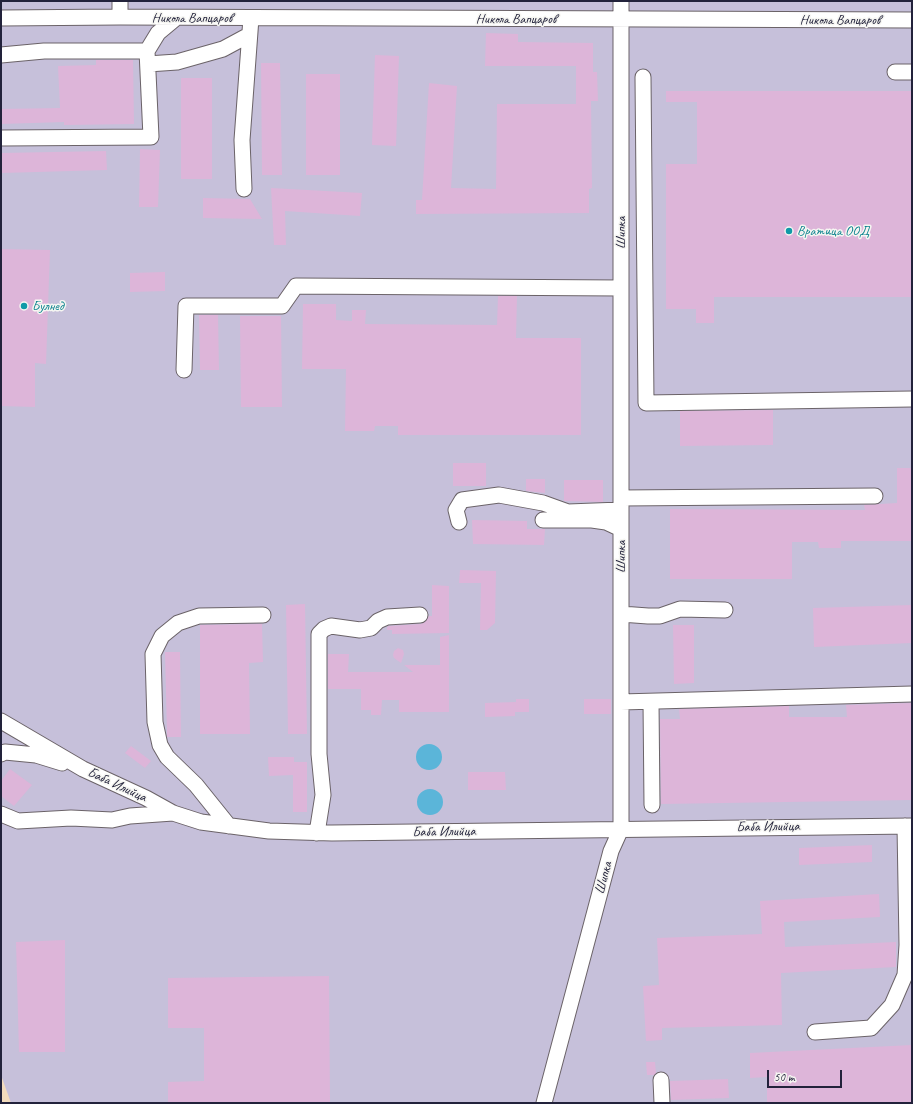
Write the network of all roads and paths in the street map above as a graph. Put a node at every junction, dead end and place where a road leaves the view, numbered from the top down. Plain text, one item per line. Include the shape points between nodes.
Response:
1 (120, 1) edge
2 (621, 1) edge
3 (120, 17) junction
4 (1, 18) edge
5 (176, 18) junction
6 (251, 18) junction
7 (621, 19) junction
8 (912, 20) edge
9 (249, 35) junction
10 (1, 55) edge
11 (148, 57) junction
12 (895, 72) dead end
13 (912, 72) edge
14 (643, 77) dead end
15 (1, 138) edge
16 (244, 189) dead end
17 (621, 288) junction
18 (184, 370) dead end
19 (912, 399) edge
20 (874, 496) dead end
21 (621, 504) junction
22 (543, 520) dead end
23 (459, 522) dead end
24 (621, 529) junction
25 (725, 610) dead end
26 (621, 614) junction
27 (263, 615) dead end
28 (420, 615) dead end
29 (912, 694) edge
30 (621, 702) junction
31 (651, 702) junction
32 (1, 721) edge
33 (1, 754) edge
34 (83, 769) junction
35 (652, 804) dead end
36 (173, 813) junction
37 (1, 814) edge
38 (229, 826) junction
39 (909, 826) edge
40 (621, 830) junction
41 (317, 833) junction
42 (815, 1032) dead end
43 (661, 1080) dead end
44 (544, 1103) edge
45 (662, 1103) edge

1 - 3 street
2 - 7 street, Шипка
3 - 4 street, Никола Вапцаров
3 - 5 street, Никола Вапцаров
5 - 6 street, Никола Вапцаров
5 - 11 street via 158,33
6 - 7 street, Никола Вапцаров
6 - 9 street
7 - 8 street, Никола Вапцаров
7 - 17 street, Шипка
9 - 11 street via 223,49 177,62
9 - 16 street via 242,140
10 - 11 street via 44,51
11 - 15 street via 151,137
12 - 13 street
14 - 19 street via 646,403
17 - 18 street via 296,286 282,306 186,306
17 - 21 street, Шипка
20 - 21 street
21 - 23 street via 568,512 543,503 499,495 462,500 456,510
21 - 24 street, Шипка
22 - 24 street via 592,520 606,522
24 - 26 street, Шипка
25 - 26 street via 680,609 660,616
26 - 30 street, Шипка
27 - 38 street via 199,616 178,623 162,636 153,654 155,722 160,745
28 - 41 street via 387,617 371,628 360,630 331,626 319,634 319,754 323,796
29 - 31 street
30 - 31 street
30 - 40 street, Шипка
31 - 35 street
32 - 34 street, Баба Илийца
33 - 34 street via 5,752 36,755
34 - 36 street, Баба Илийца
36 - 37 street via 112,820 71,818 18,821
36 - 38 street, Баба Илийца via 201,822
38 - 41 street, Баба Илийца
39 - 40 street, Баба Илийца
39 - 42 street via 905,975 892,1005 871,1028
40 - 41 street, Баба Илийца
40 - 44 street, Шипка via 611,851
43 - 45 street

